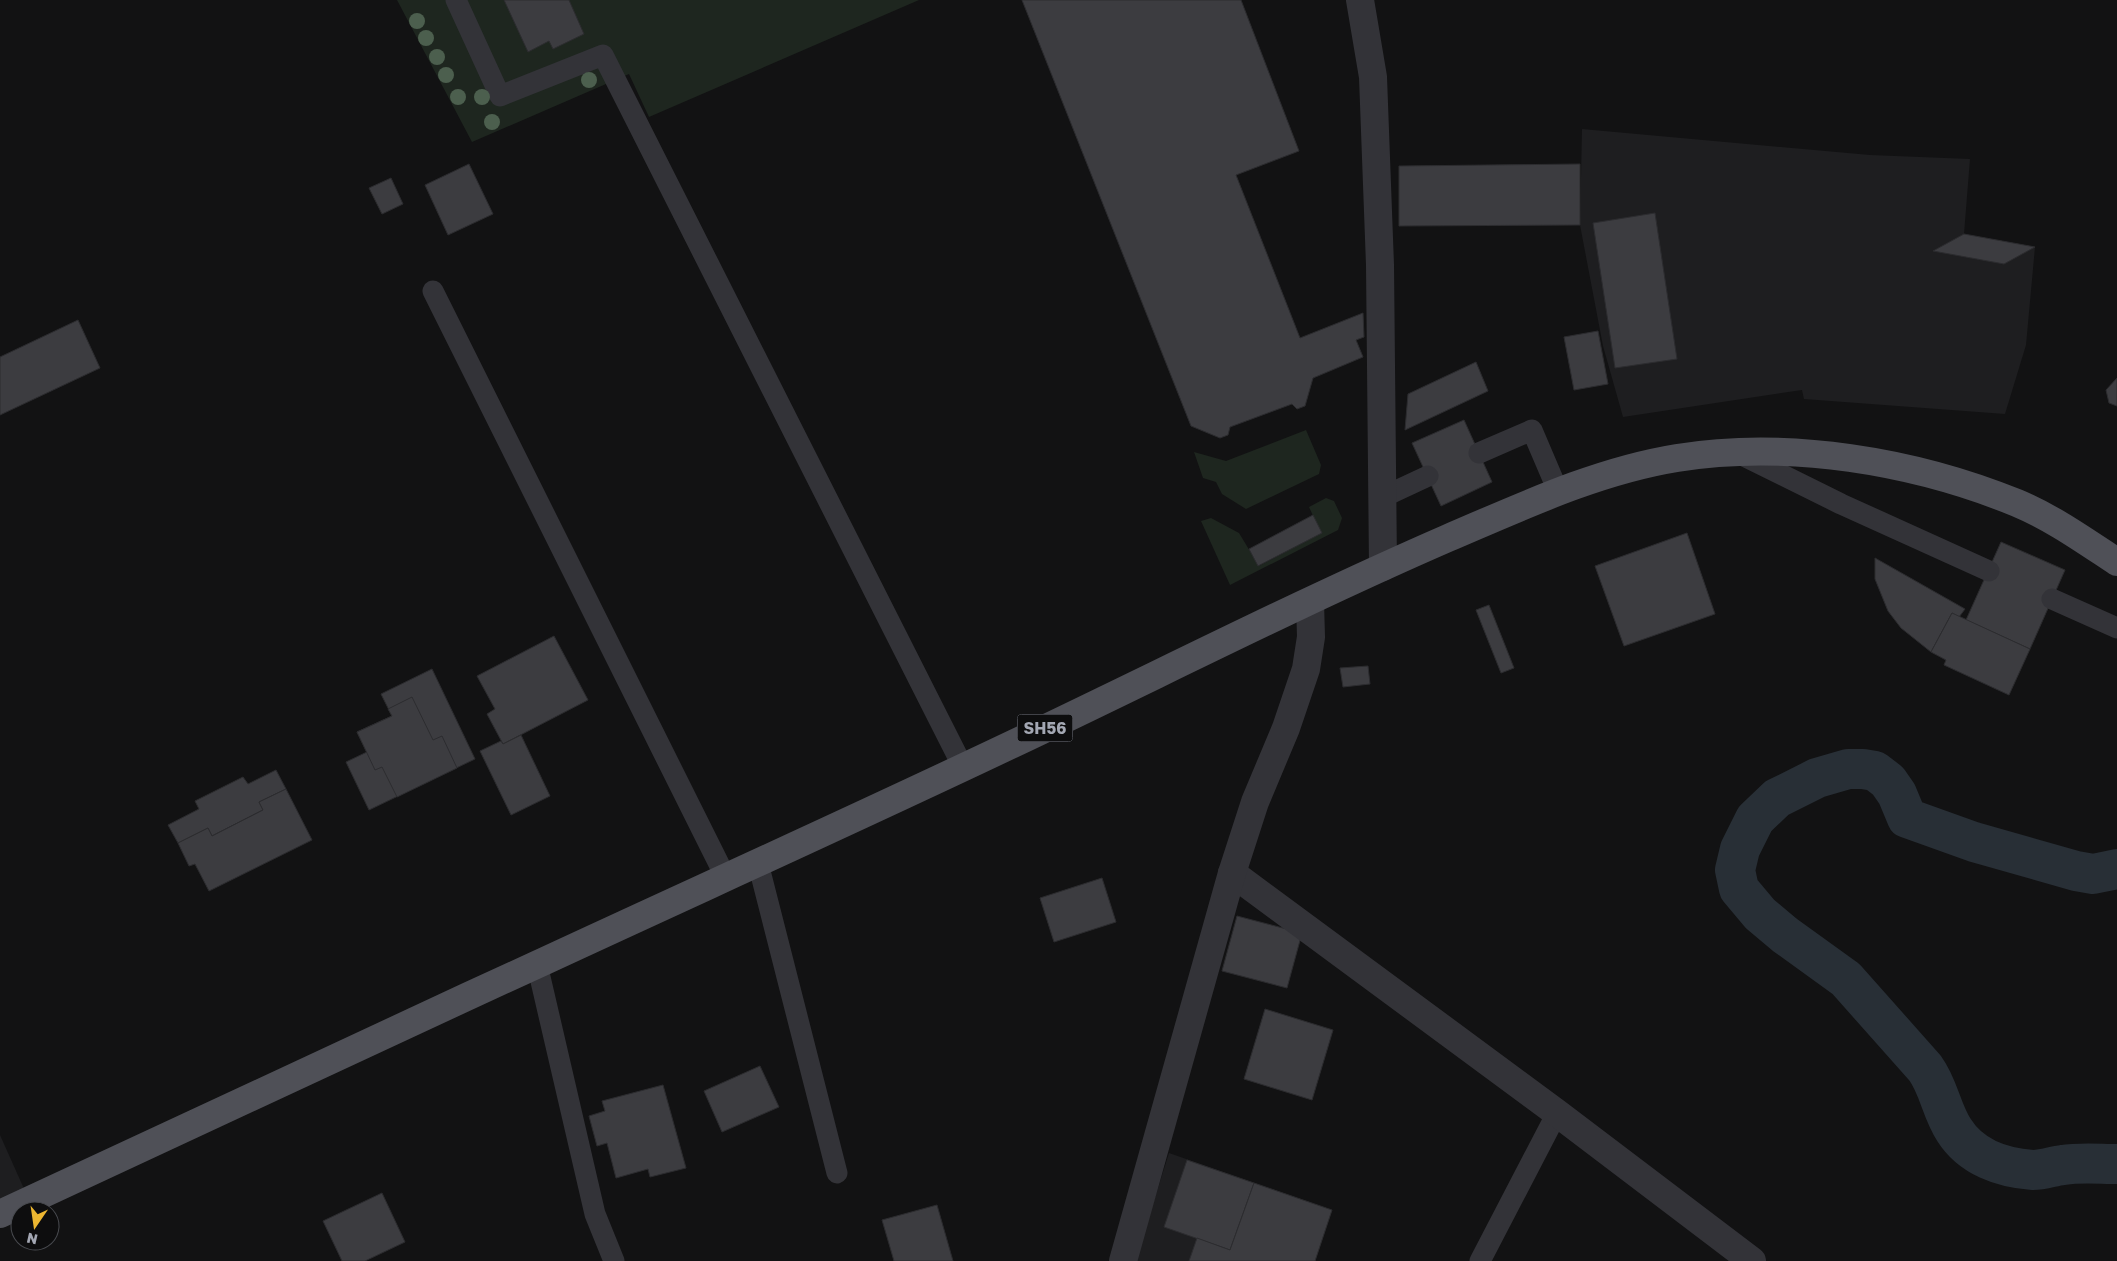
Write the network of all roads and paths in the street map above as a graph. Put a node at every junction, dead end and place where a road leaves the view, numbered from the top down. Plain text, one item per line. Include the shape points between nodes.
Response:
1 (456, 0) edge
2 (1360, 0) edge
3 (433, 291) dead end
4 (1734, 451) junction
5 (1479, 453) dead end
6 (1428, 476) dead end
7 (1558, 491) junction
8 (1383, 498) junction
9 (2116, 560) edge
10 (1383, 567) junction
11 (1989, 571) dead end
12 (2052, 599) dead end
13 (1310, 602) junction
14 (2117, 628) edge
15 (964, 768) junction
16 (758, 863) junction
17 (1232, 873) junction
18 (726, 878) junction
19 (537, 964) junction
20 (1557, 1113) junction
21 (837, 1173) dead end
22 (0, 1214) edge
23 (614, 1261) edge
24 (1123, 1261) edge
25 (1480, 1261) edge
26 (1752, 1261) edge

1 - 15 lane via 500,96 604,54
2 - 8 street via 1373,77 1380,265
3 - 18 lane
4 - 7 main road, SH56 via 1674,458
4 - 9 main road, SH56 via 1847,457 1965,485 2022,505
4 - 11 lane
5 - 7 lane via 1532,430
6 - 8 lane
7 - 10 main road, SH56
8 - 10 street
10 - 13 main road, SH56
12 - 14 lane
13 - 15 main road, SH56
13 - 17 street via 1311,637 1306,669 1286,728 1254,802
15 - 16 main road, SH56
16 - 18 main road, SH56
16 - 21 lane
17 - 20 street
17 - 24 street
18 - 19 main road, SH56
19 - 22 main road, SH56
19 - 23 lane via 596,1214
20 - 25 lane
20 - 26 street

